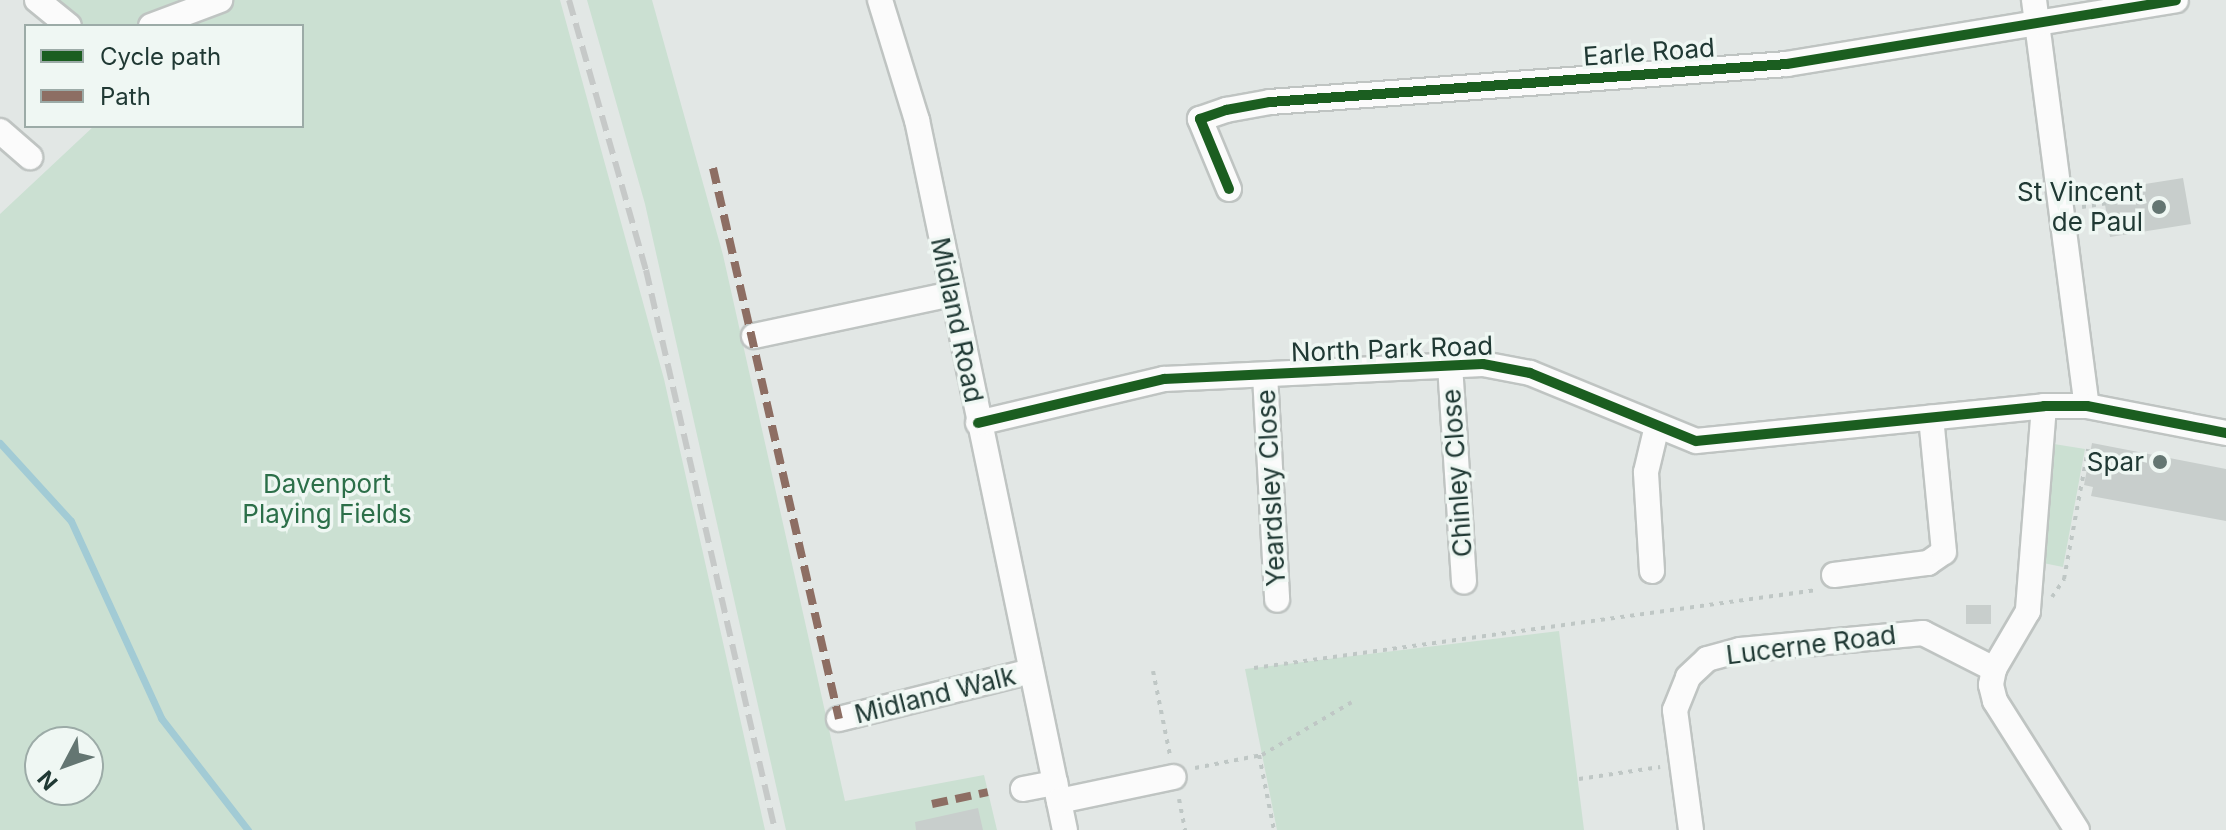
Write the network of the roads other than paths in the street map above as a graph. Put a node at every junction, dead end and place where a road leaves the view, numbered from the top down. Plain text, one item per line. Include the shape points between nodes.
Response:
1 (37, 0) edge
2 (220, 0) edge
3 (880, 0) edge
4 (2176, 0) edge
5 (2035, 12) edge
6 (67, 24) edge
7 (156, 24) edge
8 (0, 131) edge
9 (30, 157) dead end
10 (1229, 189) dead end
11 (951, 294) junction
12 (754, 336) dead end
13 (1450, 365) junction
14 (1265, 375) junction
15 (2044, 406) junction
16 (2087, 406) junction
17 (1931, 418) junction
18 (978, 423) junction
19 (1657, 426) junction
20 (2226, 433) edge
21 (1652, 571) dead end
22 (1834, 575) road end
23 (1464, 582) dead end
24 (1277, 600) dead end
25 (1994, 669) junction
26 (1031, 671) junction
27 (839, 719) dead end
28 (1174, 775) road end
29 (1023, 789) dead end
30 (1057, 792) junction
31 (1065, 830) edge
32 (1691, 830) edge
33 (2077, 830) edge

1 - 6 street
2 - 7 street
3 - 11 street, Midland Road via 917,120
4 - 5 street, Earle Road
5 - 10 street, Earle Road via 1787,64 1270,102 1226,110 1200,119
5 - 16 street via 2061,210 2057,251
8 - 9 street
11 - 12 street
11 - 18 street, Midland Road
13 - 14 street, North Park Road
13 - 19 street, North Park Road via 1494,365 1530,373
13 - 23 street, Chinley Close
14 - 18 street, North Park Road via 1164,379
14 - 24 street, Yeardsley Close
15 - 16 street, North Park Road
15 - 17 street, North Park Road
15 - 25 street via 2028,611
16 - 20 street, North Park Road
17 - 19 street, North Park Road via 1696,441
17 - 22 street via 1944,552 1928,563
18 - 26 street, Midland Road
19 - 21 street via 1646,472
25 - 32 street, Lucerne Road via 1923,633 1723,653 1696,668 1678,698
25 - 33 street via 1995,701
26 - 27 street, Midland Walk
26 - 30 street, Midland Road
28 - 30 street
29 - 30 street
30 - 31 street, Midland Road

